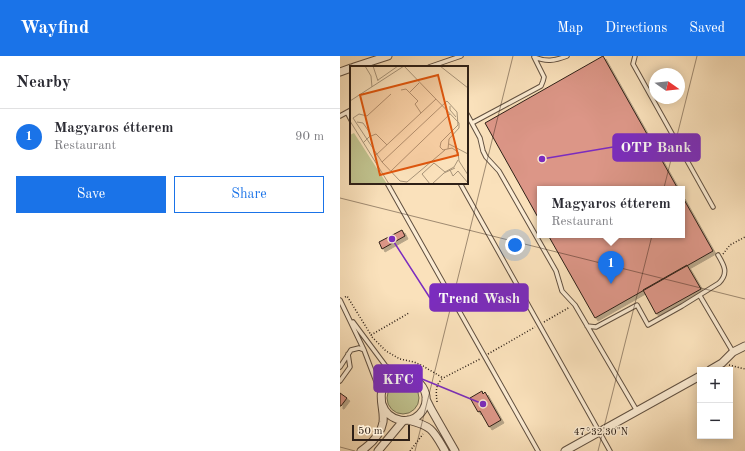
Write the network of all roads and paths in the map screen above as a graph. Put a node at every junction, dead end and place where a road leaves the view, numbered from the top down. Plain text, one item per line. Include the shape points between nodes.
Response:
1 (388, 56) edge
2 (461, 56) edge
3 (533, 56) edge
4 (567, 56) edge
5 (635, 56) edge
6 (440, 65) edge
7 (357, 66) edge
8 (350, 68) edge
9 (340, 72) edge
10 (350, 110) edge
11 (347, 112) junction
12 (340, 116) edge
13 (468, 116) edge
14 (350, 118) edge
15 (472, 123) junction
16 (388, 184) edge
17 (461, 184) edge
18 (713, 207) dead end
19 (745, 237) edge
20 (537, 238) edge
21 (537, 238) edge
22 (718, 255) dead end
23 (721, 259) junction
24 (700, 296) junction
25 (342, 299) edge
26 (575, 305) junction
27 (346, 313) junction
28 (409, 313) dead end
29 (539, 325) junction
30 (587, 326) junction
31 (371, 335) junction
32 (745, 346) edge
33 (364, 350) junction
34 (733, 352) junction
35 (348, 354) junction
36 (484, 356) junction
37 (722, 363) junction
38 (340, 367) edge
39 (715, 367) edge
40 (745, 368) edge
41 (407, 376) junction
42 (443, 378) junction
43 (697, 378) edge
44 (340, 382) edge
45 (381, 395) junction
46 (426, 398) junction
47 (382, 404) junction
48 (437, 407) dead end
49 (637, 411) junction
50 (405, 420) junction
51 (429, 427) junction
52 (598, 432) junction
53 (361, 451) edge
54 (378, 451) edge
55 (410, 451) edge
56 (445, 451) edge
57 (455, 451) edge
58 (538, 451) edge
59 (565, 451) edge
60 (610, 451) edge

1 - 7 street
2 - 6 lane
3 - 4 lane via 551,61
3 - 15 lane via 544,77 540,86
5 - 18 lane via 633,64
8 - 9 street
10 - 11 lane
11 - 12 lane
11 - 14 lane
13 - 15 lane
15 - 21 lane via 486,157 499,171
16 - 36 lane
17 - 29 lane
19 - 23 path via 730,245
20 - 26 lane via 556,271 562,291
22 - 23 lane
23 - 24 lane via 725,270 723,280
24 - 30 lane via 648,325 637,305 596,327
24 - 34 lane
25 - 27 lane
25 - 31 path via 347,296
26 - 29 path
26 - 30 lane
27 - 33 lane
27 - 41 lane via 388,368
28 - 31 path
29 - 36 path
29 - 52 lane
30 - 49 lane
31 - 42 path via 386,351 400,359 423,366
32 - 34 street
33 - 35 lane via 355,348
33 - 45 lane
34 - 37 street
35 - 38 lane
35 - 44 lane via 350,367
36 - 42 path
36 - 58 lane
37 - 39 street
37 - 40 path
41 - 45 street via 398,376 390,380 384,386
41 - 46 street via 421,384
42 - 48 path via 436,388
43 - 49 street
45 - 47 street
46 - 50 street via 421,412 416,417
46 - 57 street
47 - 50 street via 384,410 394,419
47 - 53 street via 383,420 380,432
49 - 52 street
50 - 51 street
50 - 54 street
51 - 55 path
51 - 56 street
52 - 59 street
52 - 60 lane

